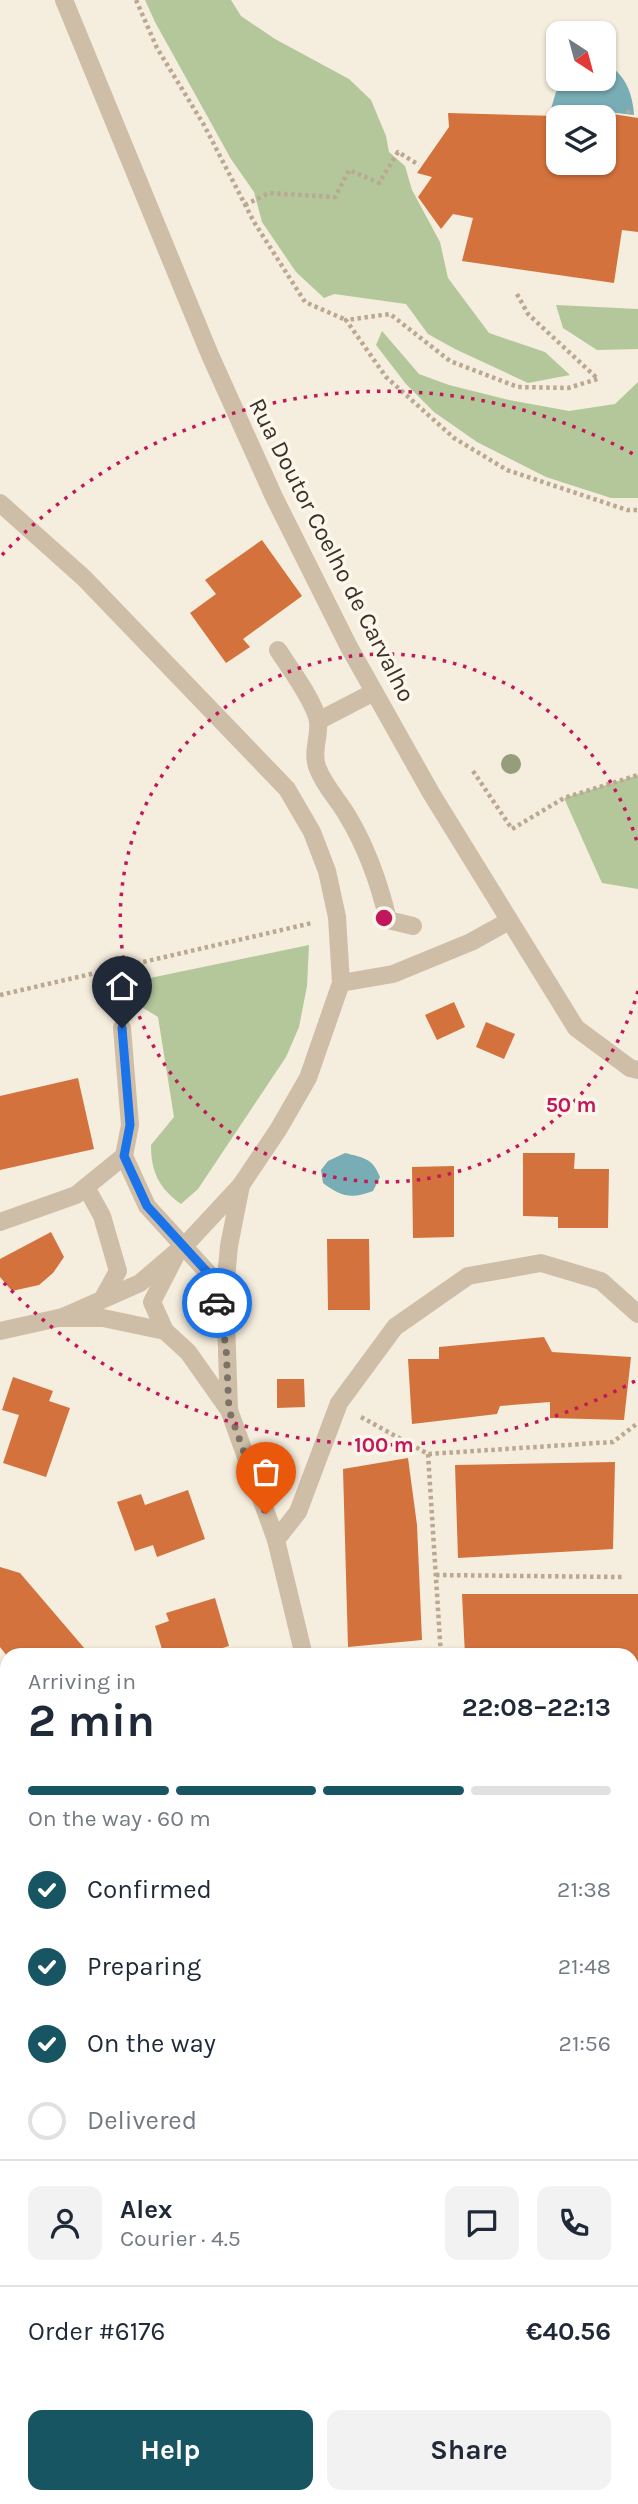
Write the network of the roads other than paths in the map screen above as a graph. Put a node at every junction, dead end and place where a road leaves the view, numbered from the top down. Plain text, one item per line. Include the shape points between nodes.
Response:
1 (64, 0) edge
2 (0, 503) edge
3 (278, 650) dead end
4 (374, 692) junction
5 (318, 720) junction
6 (509, 921) junction
7 (413, 926) dead end
8 (341, 983) junction
9 (122, 1028) dead end
10 (638, 1070) edge
11 (124, 1156) junction
12 (241, 1185) junction
13 (86, 1187) junction
14 (0, 1222) edge
15 (181, 1248) junction
16 (103, 1298) junction
17 (638, 1314) edge
18 (57, 1318) junction
19 (0, 1331) edge
20 (165, 1331) junction
21 (226, 1346) junction
22 (229, 1410) junction
23 (276, 1540) junction
24 (302, 1648) edge

1 - 4 street, Rua Doutor Coelho de Carvalho via 210,355 274,497
2 - 8 street via 84,578 287,789 312,832 327,871 337,917
3 - 5 street
4 - 5 street
4 - 6 street, Rua Doutor Coelho de Carvalho
5 - 7 street via 317,768 369,857 388,920
6 - 8 street via 393,974
6 - 10 street, Rua Doutor Coelho de Carvalho via 576,1028
8 - 12 street via 308,1077
9 - 11 street via 130,1125
11 - 13 street
11 - 15 street via 147,1206
12 - 15 street
12 - 21 street via 229,1246
13 - 14 street via 76,1195
13 - 16 street via 102,1216 118,1271
15 - 16 street via 140,1283
15 - 20 street via 152,1302
15 - 21 street via 209,1274
16 - 18 street
17 - 23 street via 601,1281 541,1264 468,1276 395,1328 339,1403 298,1512
18 - 19 street
18 - 20 street via 103,1318
20 - 22 street via 188,1352
21 - 22 street
22 - 23 street
23 - 24 street

